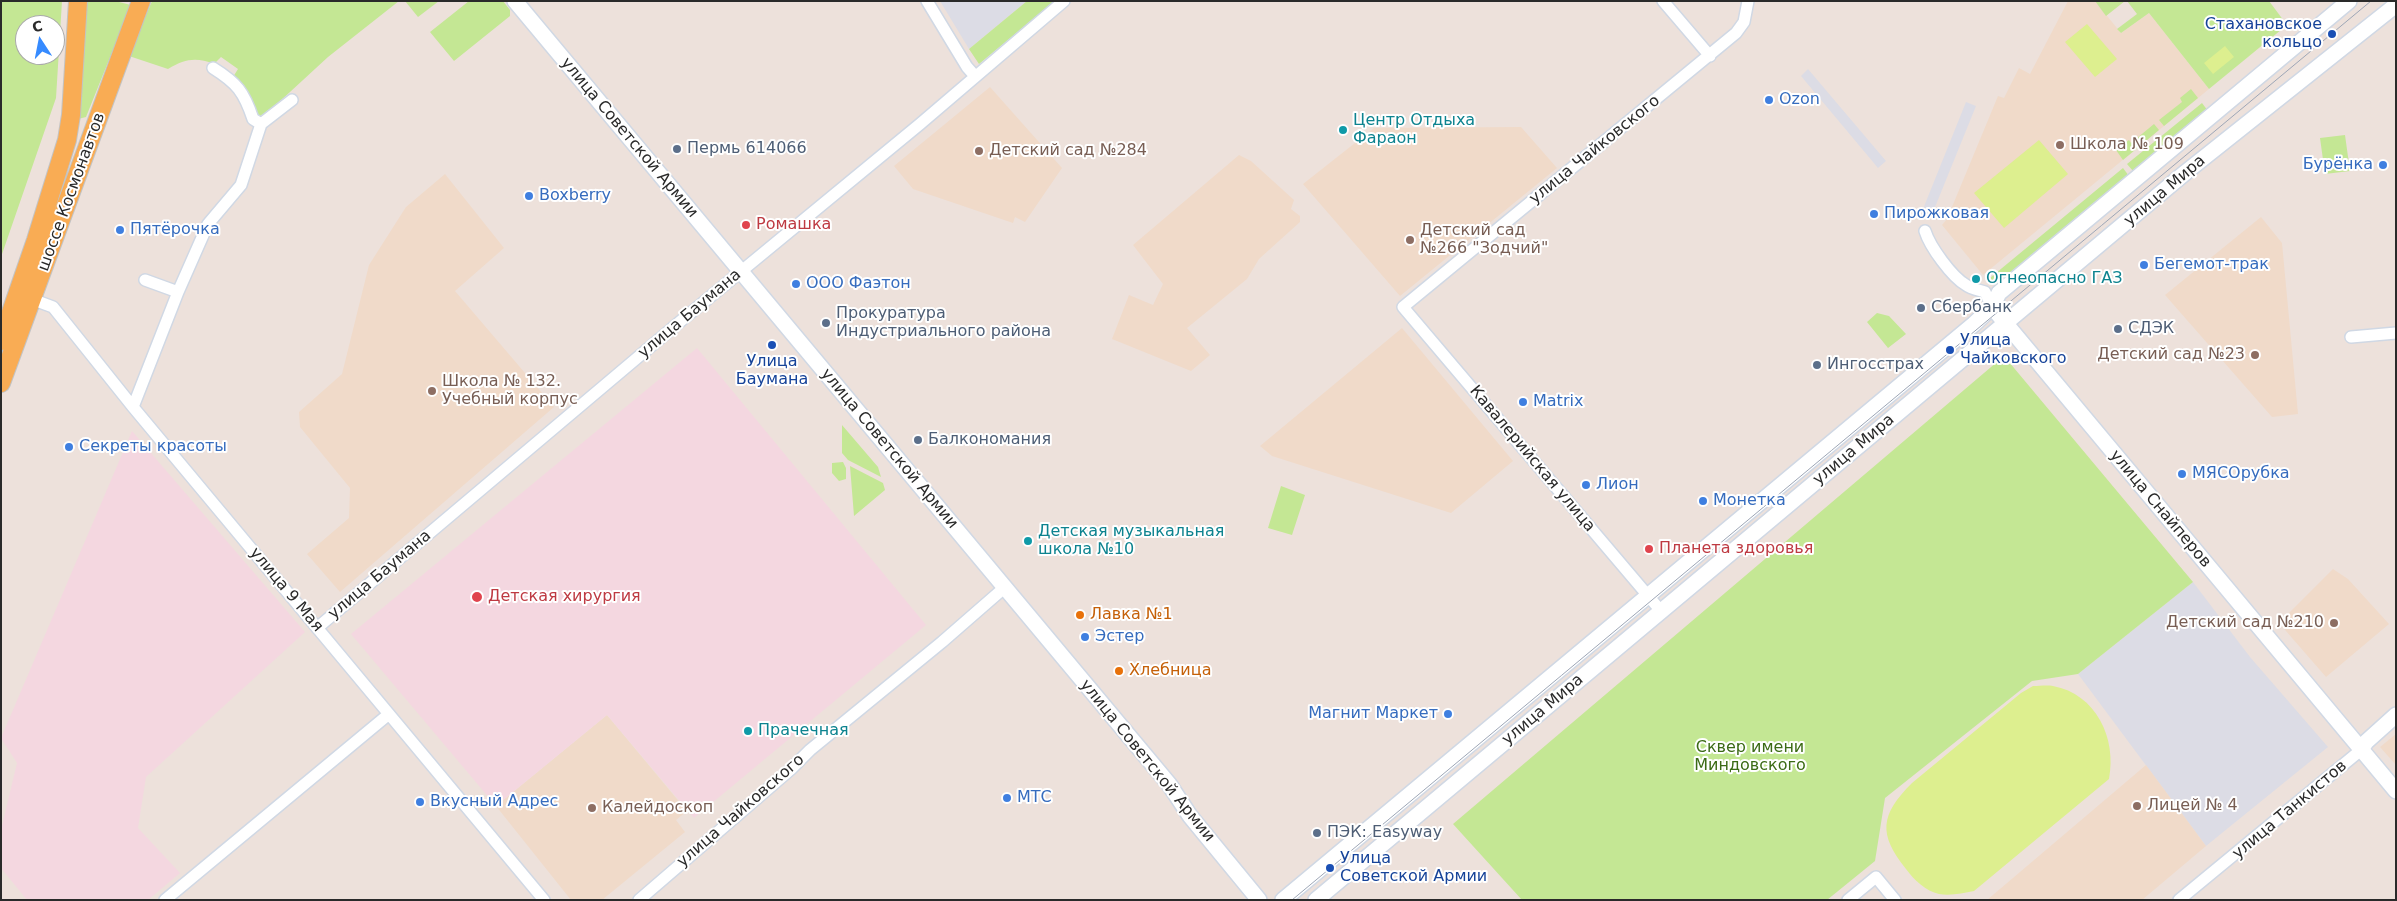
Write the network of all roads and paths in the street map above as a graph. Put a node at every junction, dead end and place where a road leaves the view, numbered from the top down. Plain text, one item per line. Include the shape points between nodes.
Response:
1 (78, 1) edge
2 (141, 1) edge
3 (515, 1) edge
4 (927, 1) edge
5 (1064, 1) edge
6 (1664, 1) edge
7 (1748, 1) edge
8 (2349, 1) edge
9 (2396, 5) edge
10 (1710, 56) junction
11 (213, 68) dead end
12 (975, 76) junction
13 (292, 100) dead end
14 (261, 124) junction
15 (1925, 231) dead end
16 (740, 272) junction
17 (145, 280) dead end
18 (178, 292) junction
19 (26, 297) junction
20 (1403, 307) joint
21 (1992, 307) junction
22 (2006, 324) junction
23 (2396, 333) edge
24 (2351, 337) dead end
25 (1, 341) edge
26 (1, 383) edge
27 (133, 407) junction
28 (1004, 588) junction
29 (1648, 596) junction
30 (1660, 611) junction
31 (317, 628) junction
32 (389, 714) junction
33 (2396, 715) edge
34 (2361, 750) junction
35 (2396, 791) edge
36 (165, 900) edge
37 (544, 900) edge
38 (639, 900) edge
39 (1259, 900) edge
40 (1283, 900) edge
41 (1316, 900) edge
42 (1848, 900) edge
43 (1895, 900) edge
44 (2179, 900) edge

1 - 19 main road, шоссе Космонавтов via 72,115
2 - 19 main road, шоссе Космонавтов
3 - 16 main road, улица Советской Армии
4 - 12 street
5 - 12 street, улица Баумана
6 - 10 street
7 - 10 street, улица Чайковского via 1741,28
8 - 21 main road, улица Мира via 1999,293
9 - 22 main road, улица Мира via 2186,172
10 - 20 street, улица Чайковского
11 - 14 street via 231,80 245,96 253,119
12 - 16 street, улица Баумана
13 - 14 street
14 - 18 street via 241,185 208,224
15 - 21 street, улица Снайперов via 1933,248 1960,280 1968,287 1985,292
16 - 28 main road, улица Советской Армии
16 - 31 street, улица Баумана
17 - 18 street
18 - 27 street
19 - 25 main road, шоссе Космонавтов
19 - 26 main road, шоссе Космонавтов
19 - 27 street, улица 9 Мая via 53,307
20 - 29 street, Кавалерийская улица
21 - 22 main road, улица Снайперов
21 - 29 main road, улица Мира
22 - 30 main road, улица Мира
22 - 34 main road, улица Снайперов
23 - 24 street
27 - 31 street, улица 9 Мая
28 - 38 street, улица Чайковского via 810,750
28 - 39 main road, улица Советской Армии via 1169,784 1190,816
29 - 30 street, Кавалерийская улица
29 - 40 main road, улица Мира
30 - 41 main road, улица Мира
31 - 32 street, улица 9 Мая
32 - 36 street
32 - 37 street, улица 9 Мая
33 - 34 main road, улица Танкистов
34 - 35 main road, улица Снайперов
34 - 44 street, улица Танкистов
42 - 43 street via 1876,877

